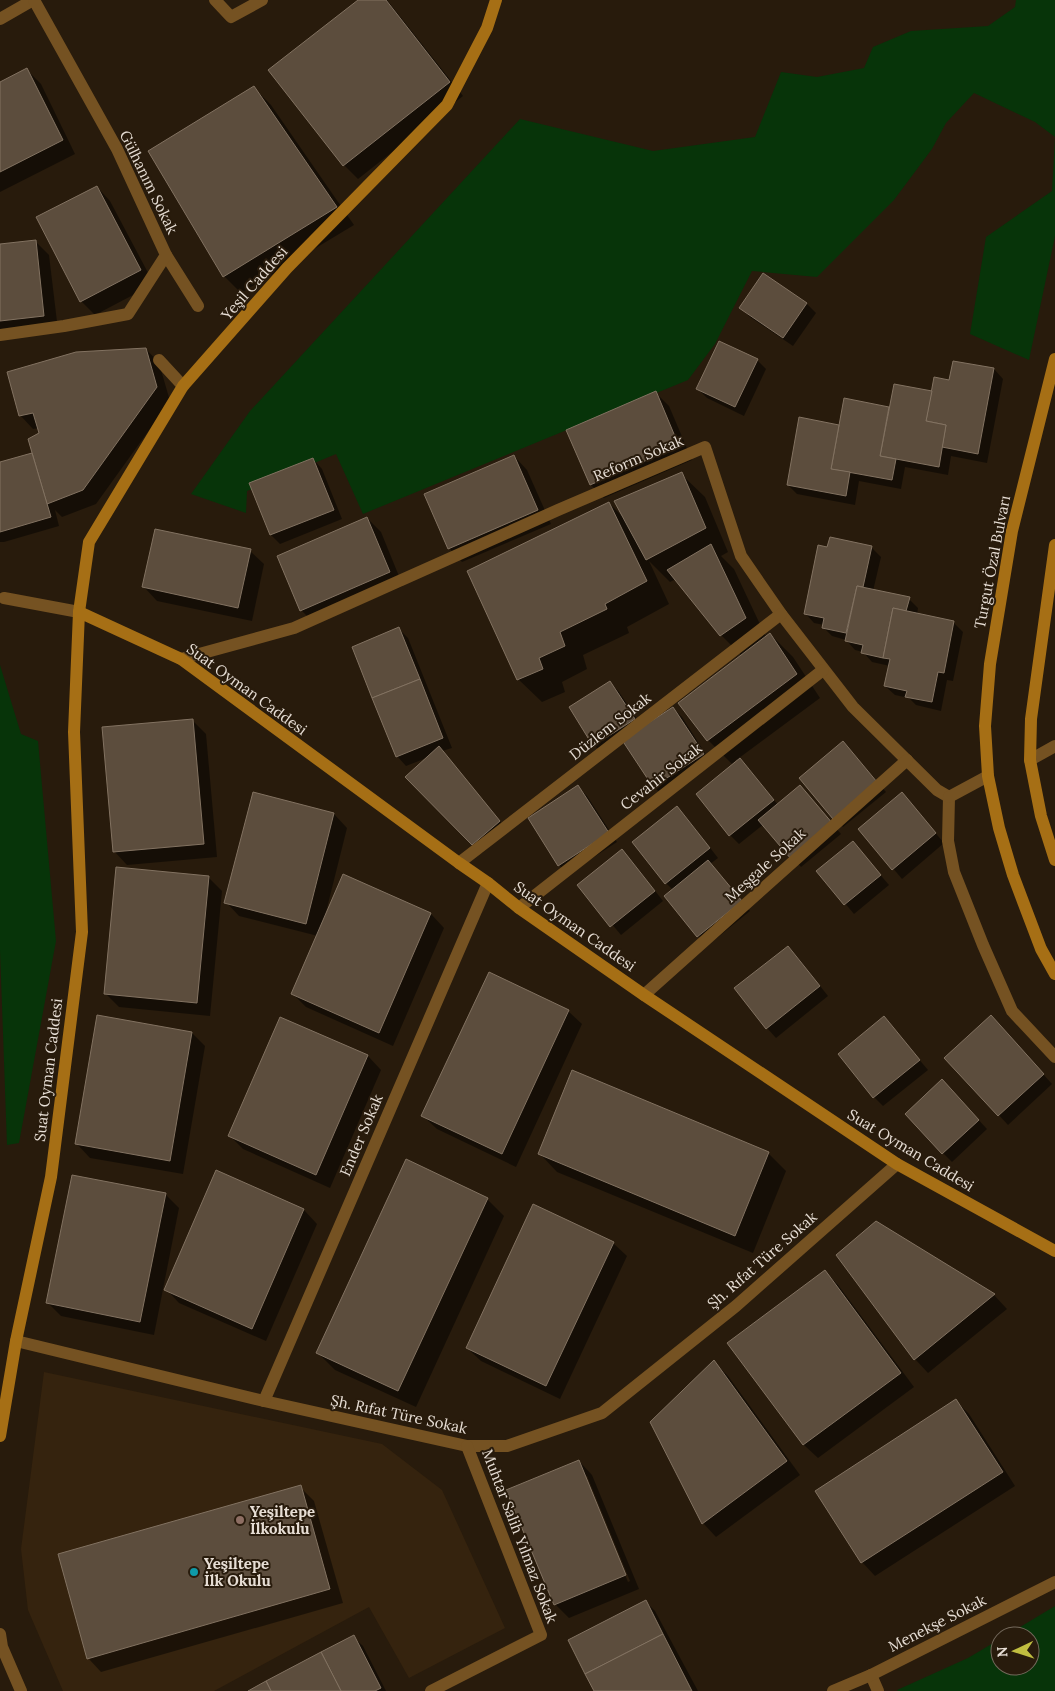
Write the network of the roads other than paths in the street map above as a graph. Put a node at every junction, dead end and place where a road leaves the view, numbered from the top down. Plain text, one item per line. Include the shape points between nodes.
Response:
1 (33, 0) edge
2 (216, 0) edge
3 (262, 0) edge
4 (496, 0) edge
5 (0, 20) edge
6 (166, 255) junction
7 (198, 306) dead end
8 (0, 335) edge
9 (1055, 358) edge
10 (159, 360) dead end
11 (183, 386) junction
12 (1055, 545) edge
13 (4, 598) dead end
14 (79, 612) junction
15 (782, 614) junction
16 (181, 659) junction
17 (823, 670) junction
18 (1055, 746) edge
19 (907, 760) junction
20 (1030, 760) junction
21 (988, 776) junction
22 (949, 797) junction
23 (1055, 860) edge
24 (459, 863) junction
25 (488, 883) junction
26 (519, 908) junction
27 (1055, 974) edge
28 (644, 995) junction
29 (1055, 1057) edge
30 (897, 1164) junction
31 (1055, 1250) edge
32 (16, 1341) junction
33 (264, 1401) junction
34 (0, 1436) edge
35 (467, 1446) junction
36 (1055, 1582) edge
37 (0, 1634) edge
38 (871, 1675) junction
39 (21, 1691) edge
40 (431, 1691) edge
41 (833, 1691) edge
42 (878, 1691) edge

1 - 5 street
1 - 6 street, Gülhanım Sokak via 118,149
2 - 3 street via 231,17
4 - 11 street, Yeşil Caddesi via 487,28 446,105 288,268
6 - 7 street
6 - 8 street, Gülhanım Sokak via 128,314
9 - 21 street, Turgut Özal Bulvarı via 1000,593 985,726
10 - 11 street
11 - 14 street, Yeşil Caddesi via 89,542
12 - 20 street via 1031,718
13 - 14 street
14 - 16 street, Suat Oyman Caddesi
14 - 32 street, Suat Oyman Caddesi via 74,732 82,932 51,1177
15 - 16 street, Reform Sokak via 741,556 705,447 294,628
15 - 17 street, Reform Sokak
15 - 24 street, Düzlem Sokak
16 - 24 street, Suat Oyman Caddesi
17 - 19 street, Reform Sokak via 853,707
17 - 26 street, Cevahir Sokak
18 - 20 street
19 - 22 street, Reform Sokak via 937,790
19 - 28 street, Meşgale Sokak
20 - 23 street via 1041,816
21 - 22 street
21 - 27 street, Turgut Özal Bulvarı via 1013,875 1041,949
22 - 29 street via 948,842 954,872 983,945 1012,1011
24 - 25 street, Suat Oyman Caddesi
25 - 26 street, Suat Oyman Caddesi
25 - 33 street, Ender Sokak
26 - 28 street, Suat Oyman Caddesi
28 - 30 street, Suat Oyman Caddesi
30 - 31 street, Suat Oyman Caddesi
30 - 35 street, Şh. Rıfat Türe Sokak via 736,1306 602,1413 507,1446
32 - 33 street, Şh. Rıfat Türe Sokak
32 - 34 street, Suat Oyman Caddesi
33 - 35 street, Şh. Rıfat Türe Sokak
35 - 40 street, Muhtar Salih Yılmaz Sokak via 541,1635
36 - 38 street, Menekşe Sokak
37 - 39 street via 2,1647
38 - 41 street, Menekşe Sokak
38 - 42 street

